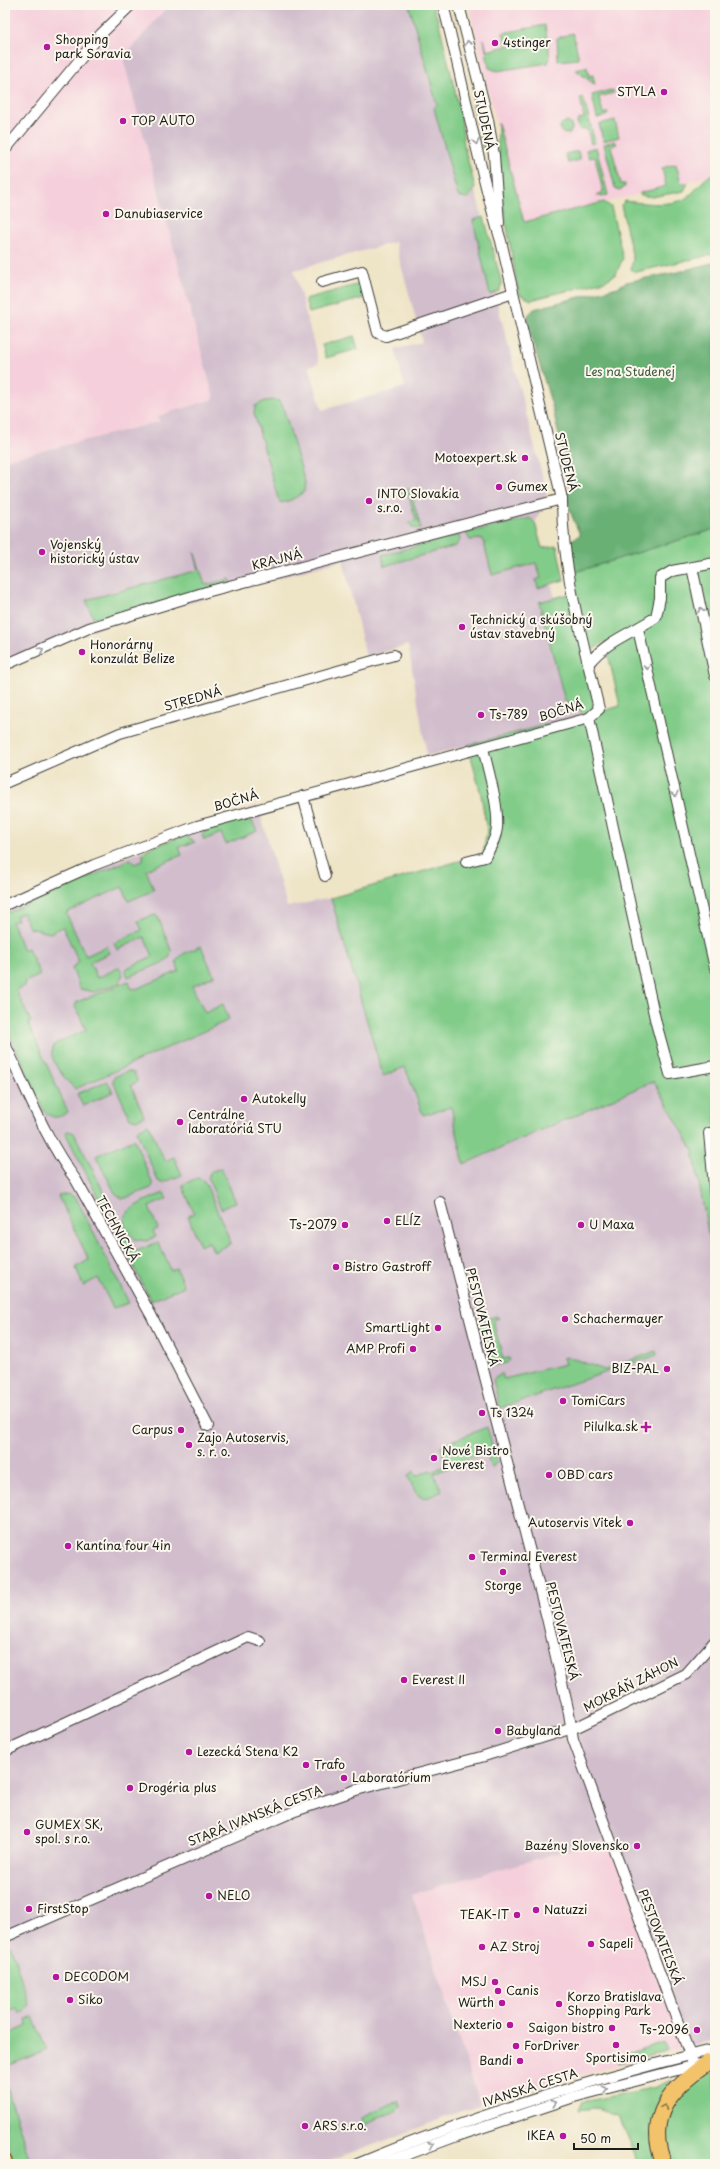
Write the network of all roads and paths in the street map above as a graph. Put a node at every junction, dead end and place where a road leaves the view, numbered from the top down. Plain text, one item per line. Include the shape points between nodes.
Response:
1 (131, 5) edge
2 (443, 5) edge
3 (459, 5) edge
4 (5, 150) edge
5 (501, 241) junction
6 (322, 282) dead end
7 (513, 293) junction
8 (562, 499) junction
9 (715, 563) edge
10 (692, 567) junction
11 (638, 629) junction
12 (394, 655) dead end
13 (588, 663) junction
14 (5, 665) edge
15 (715, 676) edge
16 (599, 709) joint
17 (589, 718) junction
18 (483, 748) junction
19 (5, 783) edge
20 (303, 796) junction
21 (466, 862) dead end
22 (325, 876) dead end
23 (5, 905) edge
24 (715, 968) edge
25 (5, 1044) edge
26 (715, 1066) edge
27 (708, 1133) dead end
28 (715, 1197) edge
29 (440, 1202) dead end
30 (208, 1426) dead end
31 (260, 1641) dead end
32 (715, 1641) edge
33 (570, 1729) junction
34 (5, 1751) edge
35 (5, 1937) edge
36 (690, 2055) junction
37 (713, 2057) edge
38 (694, 2066) junction
39 (5, 2160) edge
40 (6, 2164) edge
41 (357, 2164) edge
42 (382, 2164) edge
43 (664, 2164) edge

1 - 4 street via 101,34
2 -> 5 street, STUDENÁ via 488,199
5 -> 3 street, STUDENÁ via 494,155 488,120
5 - 7 street, STUDENÁ
6 - 7 street via 362,271 378,333 386,336
7 - 8 street, STUDENÁ
8 - 13 street, STUDENÁ via 562,530 568,574
14 -> 8 street, KRAJNÁ via 89,628 214,590
9 - 10 street
10 - 11 street via 672,571 660,578 660,598 656,617
15 -> 10 street
11 - 13 street via 606,645
11 -> 24 street
12 - 19 street, STREDNÁ via 120,733
13 - 16 street, STUDENÁ
16 - 17 street, BOČNÁ
17 - 18 street, BOČNÁ
17 - 26 street via 656,1023 670,1074
18 - 20 street, BOČNÁ
18 - 21 street via 494,797 497,828 493,844 484,857
20 - 22 street
20 - 23 street, BOČNÁ via 197,826 94,865
25 - 30 street, TECHNICKÁ via 44,1128 76,1180
27 - 28 street
29 - 33 street, PESTOVATEĽSKÁ via 547,1618 569,1714
31 - 34 street via 248,1637
32 - 33 street, MOKRÁŇ ZÁHON via 686,1674
33 - 35 street, STARÁ IVANSKÁ CESTA via 481,1757 356,1790 295,1811
33 - 36 street, PESTOVATEĽSKÁ
36 - 37 street, IVANSKÁ CESTA
36 - 38 street, PESTOVATEĽSKÁ
36 - 41 street, IVANSKÁ CESTA via 533,2099
37 - 38 street, IVANSKÁ CESTA
43 -> 37 highway via 658,2137 664,2106 680,2084
42 -> 38 street, IVANSKÁ CESTA via 574,2097
39 - 40 main road

